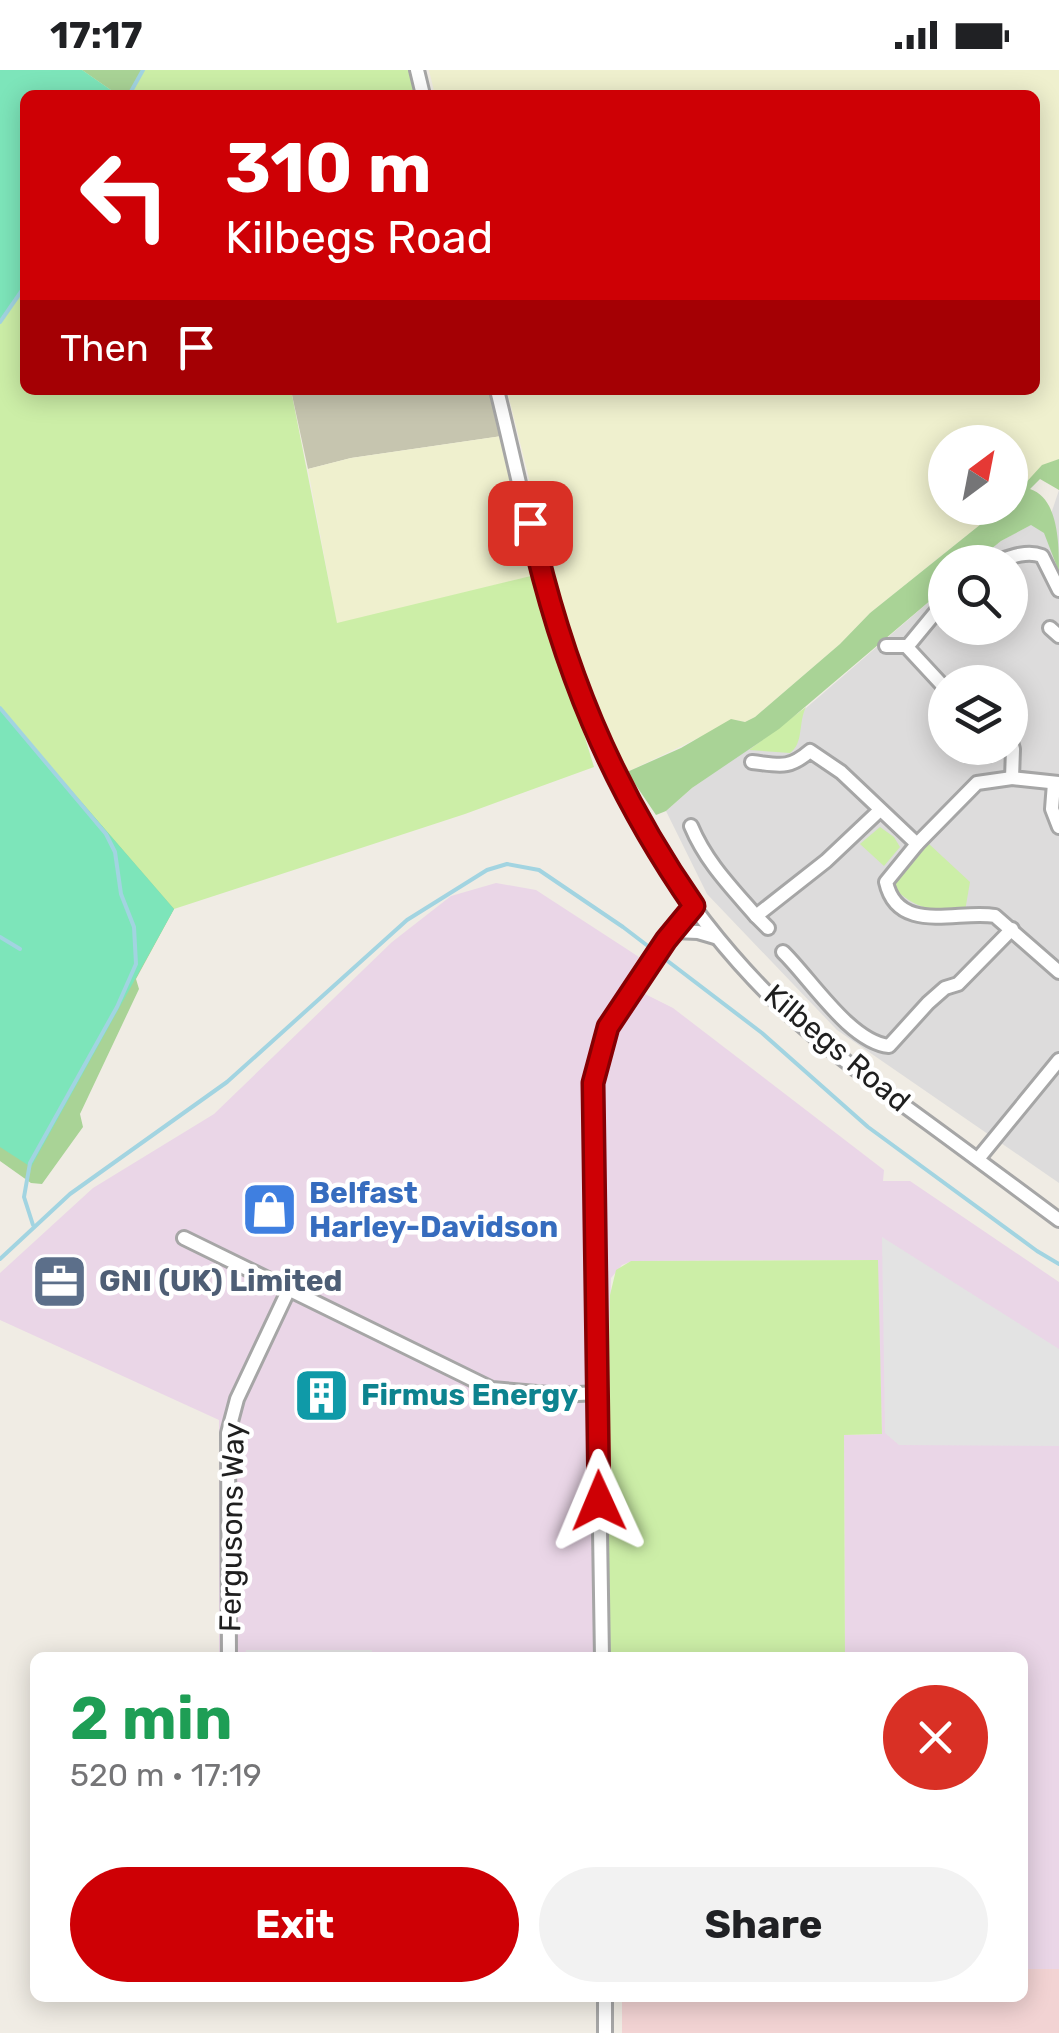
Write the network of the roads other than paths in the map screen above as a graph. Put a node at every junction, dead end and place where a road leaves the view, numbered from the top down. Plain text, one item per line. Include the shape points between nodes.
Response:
1 (498, 395) edge
2 (1028, 554) edge
3 (1059, 590) edge
4 (928, 621) edge
5 (886, 646) dead end
6 (907, 646) junction
7 (928, 671) edge
8 (752, 762) dead end
9 (1013, 765) edge
10 (1012, 778) junction
11 (1056, 783) edge
12 (880, 810) junction
13 (691, 826) dead end
14 (1059, 826) edge
15 (917, 844) junction
16 (694, 906) junction
17 (756, 916) junction
18 (768, 928) dead end
19 (1012, 929) junction
20 (670, 935) junction
21 (718, 938) junction
22 (784, 952) dead end
23 (1059, 972) edge
24 (1059, 1060) edge
25 (978, 1160) junction
26 (1059, 1220) edge
27 (184, 1238) dead end
28 (288, 1289) junction
29 (597, 1393) junction
30 (229, 1652) edge
31 (602, 1652) edge
32 (605, 2002) edge
33 (606, 2033) edge

1 - 16 street, Kilbegs Road via 577,690 615,780
2 - 3 street via 1042,556
4 - 6 street
5 - 6 street
6 - 7 street
8 - 12 street via 796,764 809,744
9 - 10 street
10 - 11 street
10 - 15 street via 977,784
11 - 14 street via 1052,815
12 - 15 street
12 - 17 street
13 - 17 street via 713,867
15 - 19 street via 886,882 902,906 932,918 990,915
16 - 20 street
16 - 21 street, Kilbegs Road
17 - 18 street
19 - 22 street via 889,1046 846,1020
19 - 23 street
20 - 21 street
20 - 29 street via 608,1027 593,1083
21 - 25 street, Kilbegs Road via 831,1051
24 - 25 street
25 - 26 street, Kilbegs Road
27 - 28 street
28 - 29 street via 492,1389
28 - 30 street, Fergusons Way via 236,1399 228,1433
29 - 31 street
32 - 33 street

